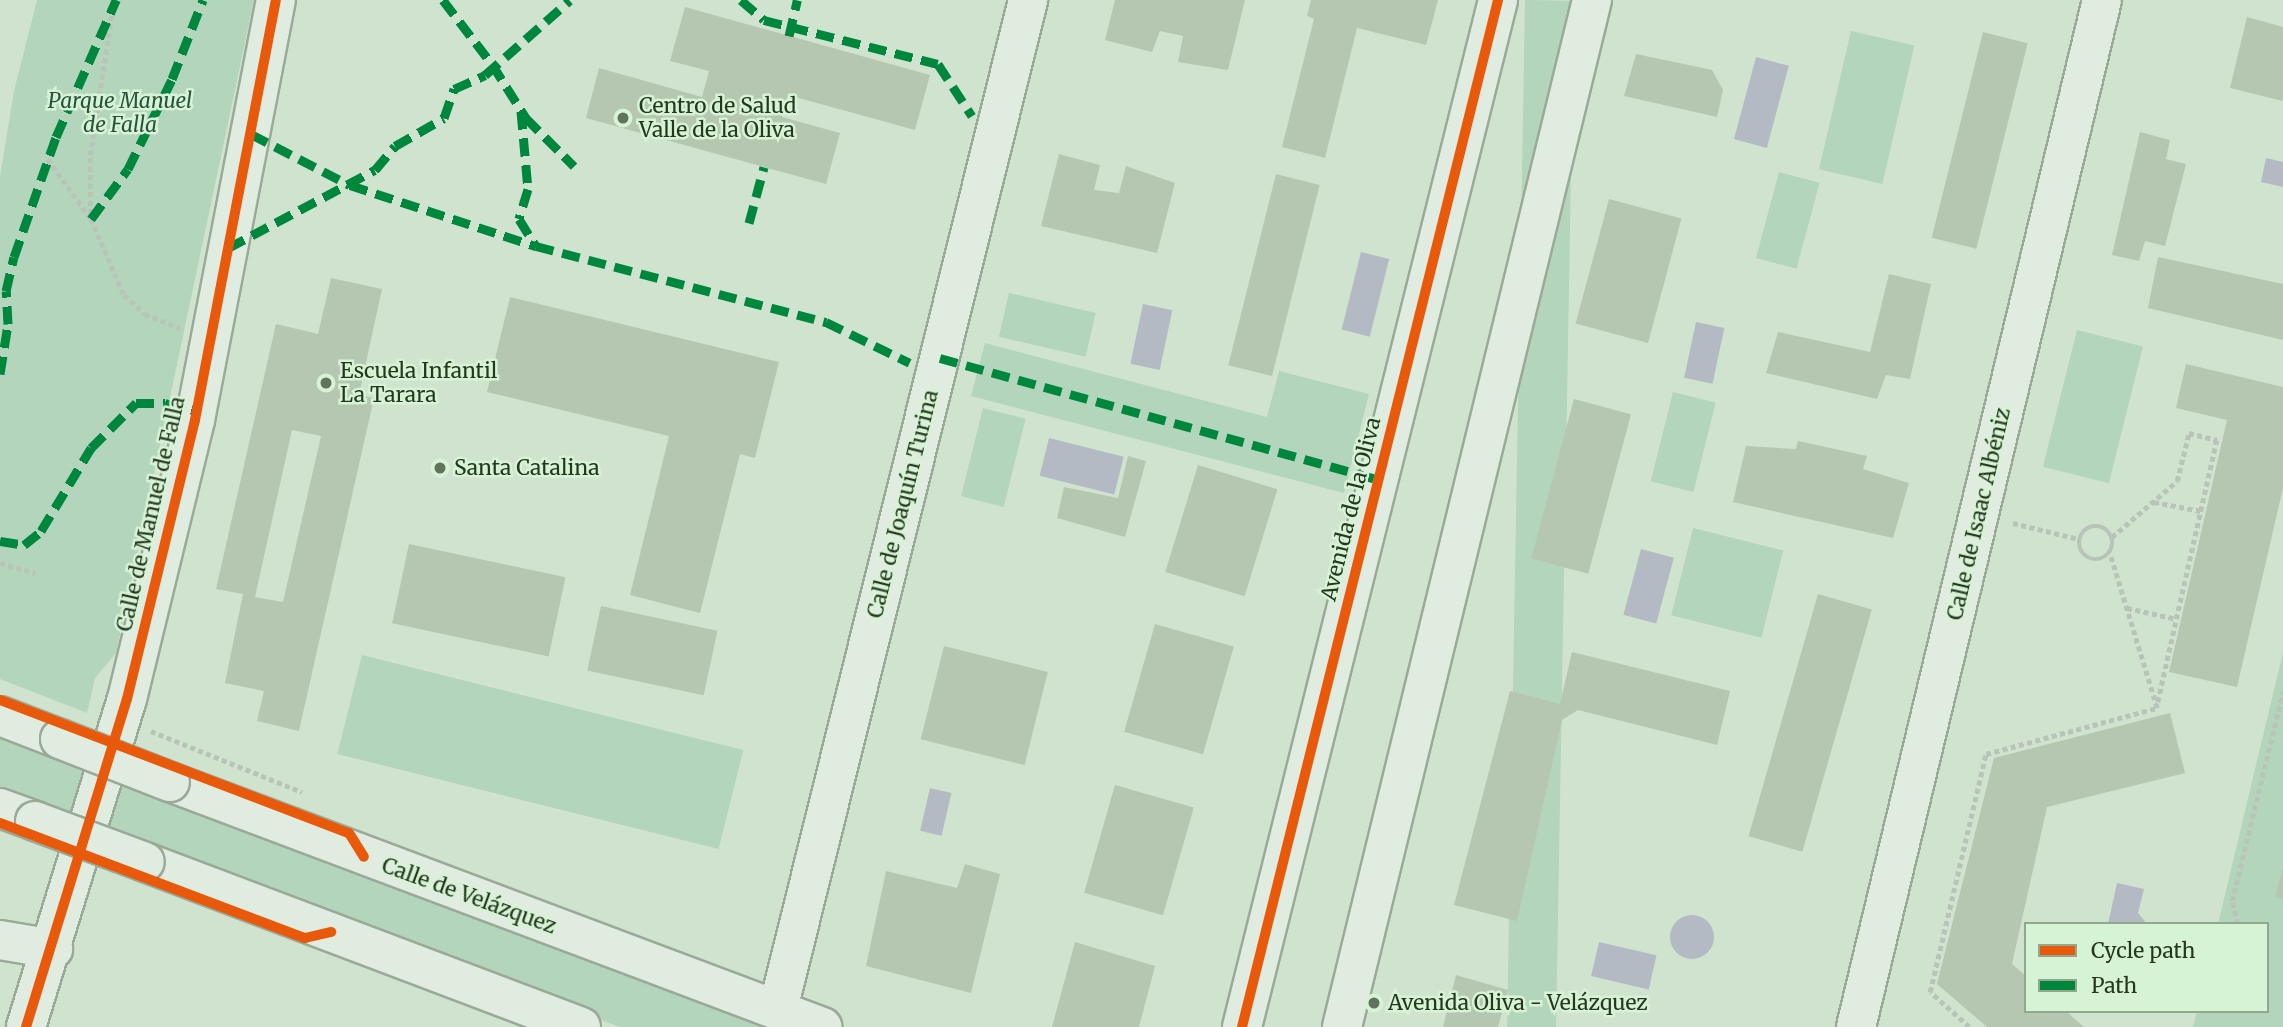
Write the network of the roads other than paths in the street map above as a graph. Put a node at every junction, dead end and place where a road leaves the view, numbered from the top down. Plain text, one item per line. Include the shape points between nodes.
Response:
1 (276, 0) edge
2 (1028, 0) edge
3 (1498, 0) edge
4 (1591, 0) edge
5 (2102, 0) edge
6 (0, 716) edge
7 (17, 815) edge
8 (0, 940) edge
9 (53, 949) junction
10 (778, 1009) junction
11 (26, 1027) edge
12 (581, 1027) edge
13 (822, 1027) edge
14 (1242, 1027) edge
15 (1342, 1027) edge
16 (1857, 1027) edge

1 - 9 street, Calle de Manuel de Falla via 211,336 121,719
2 - 10 street, Calle de Joaquín Turina
3 - 14 street, Avenida de la Oliva
4 - 15 street
5 - 16 street, Calle de Isaac Albéniz
6 - 10 street, Calle de Velázquez, bridge
7 - 12 street, bridge
8 - 9 street
9 - 11 street, Calle de Manuel de Falla
10 - 13 street, Calle de Velázquez

